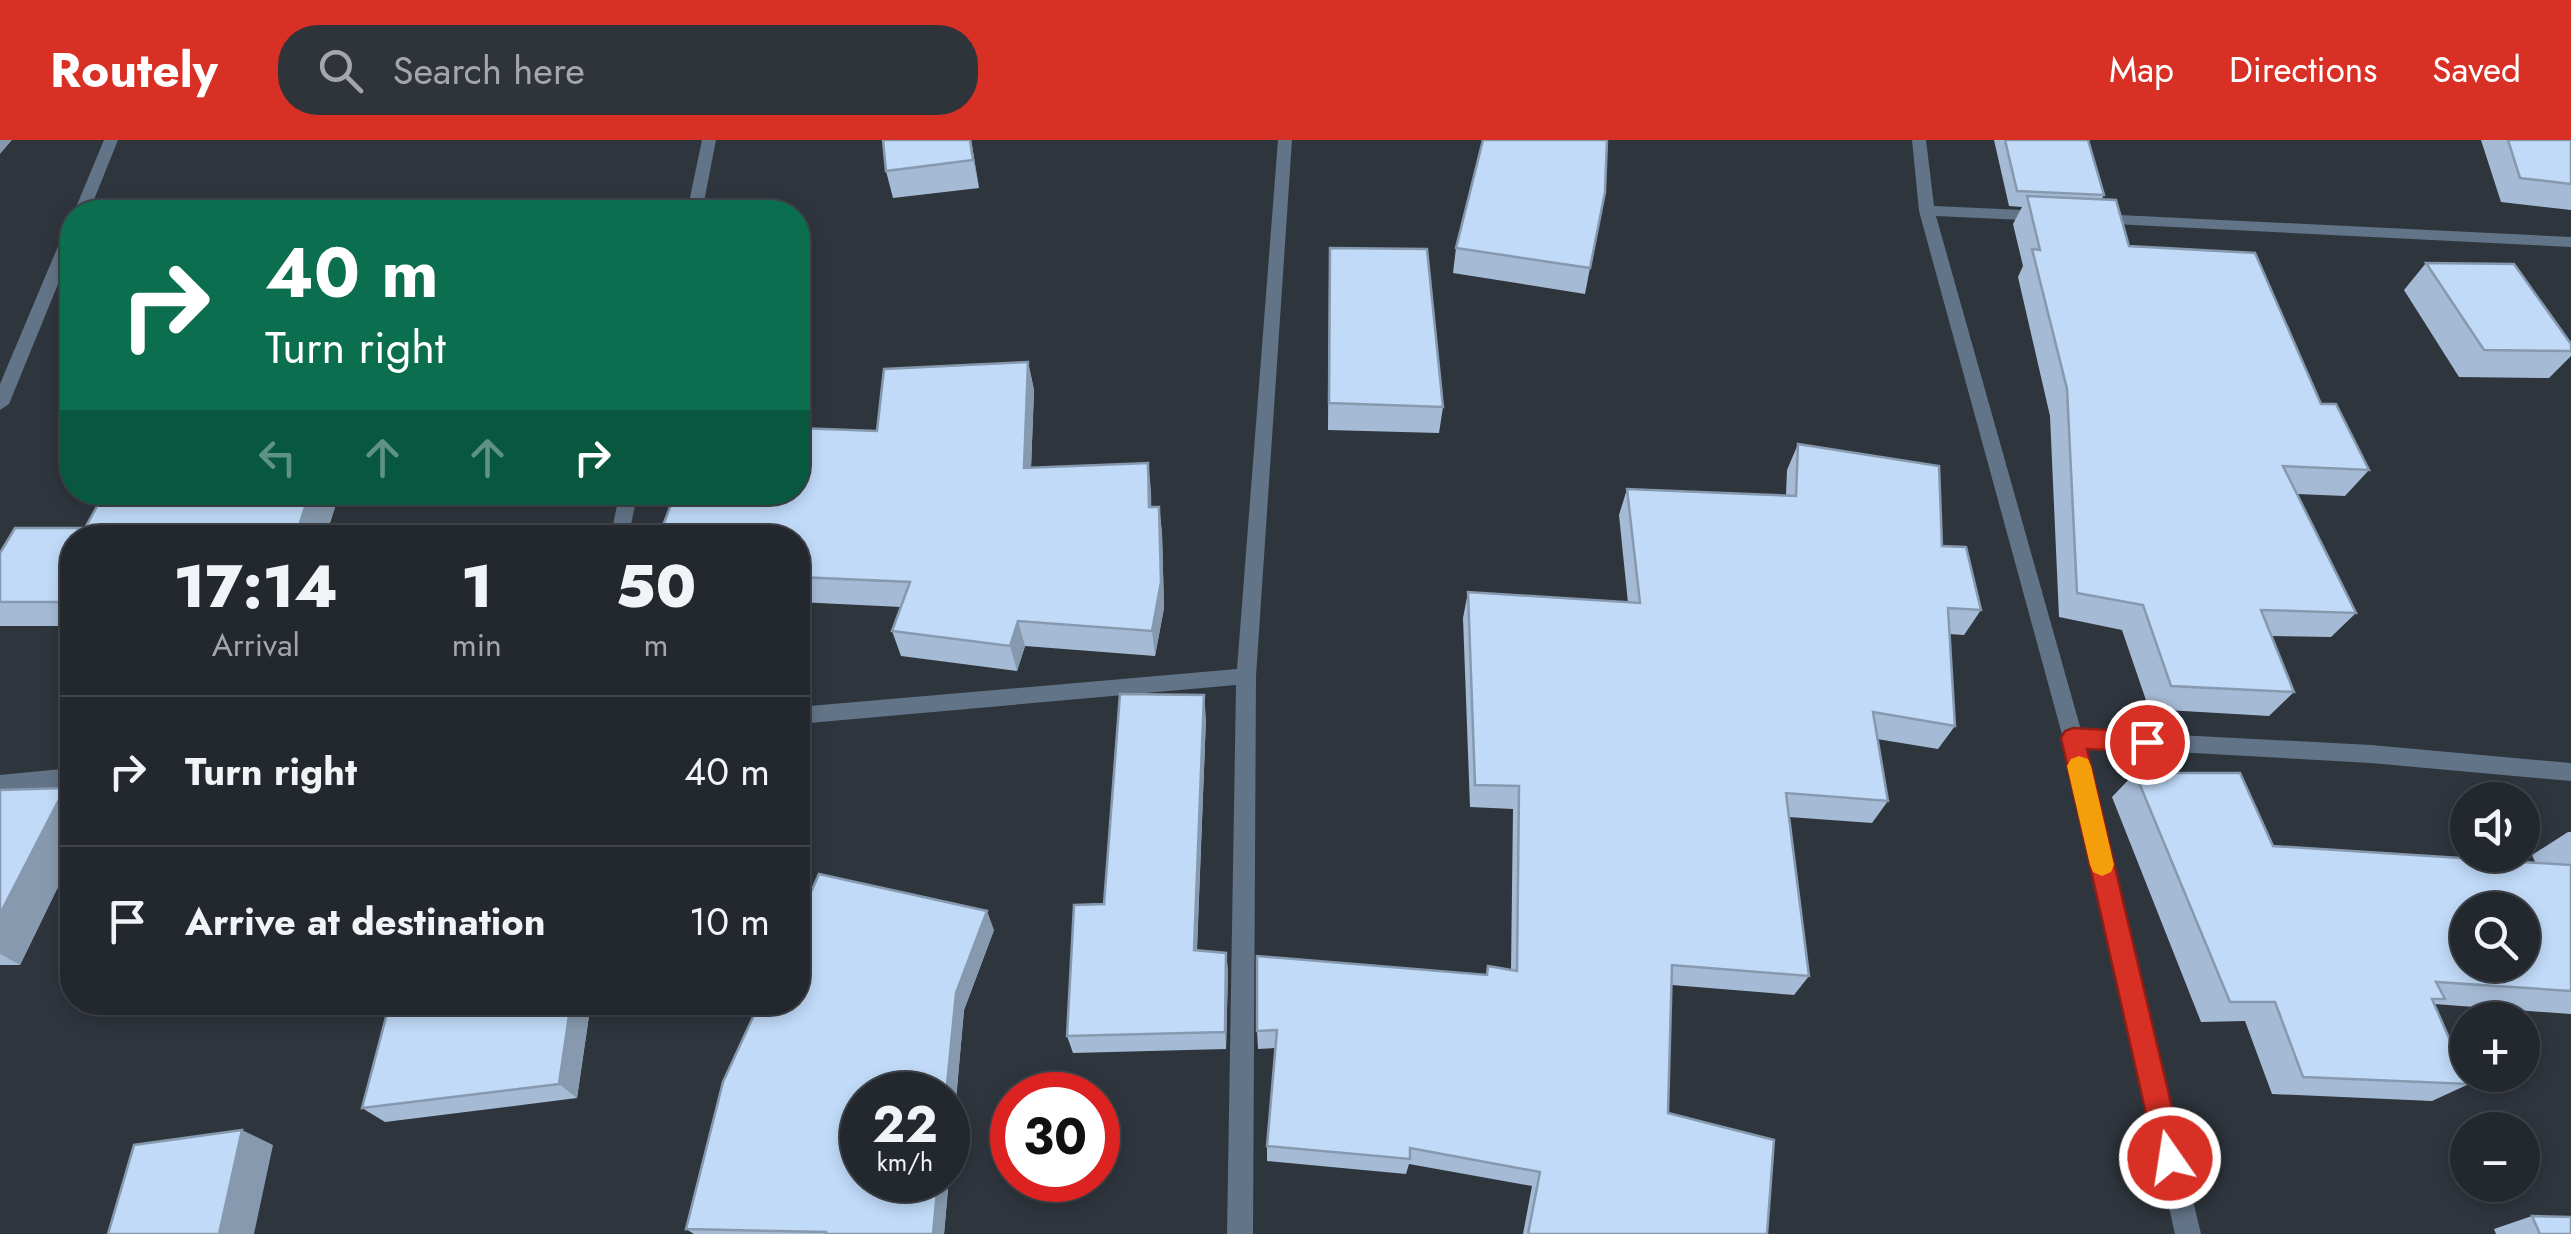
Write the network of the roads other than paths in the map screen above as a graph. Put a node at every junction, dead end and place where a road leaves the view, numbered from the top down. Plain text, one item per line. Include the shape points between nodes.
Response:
1 (111, 140) edge
2 (708, 140) edge
3 (1285, 140) edge
4 (1919, 140) edge
5 (85, 200) edge
6 (696, 200) edge
7 (1927, 211) junction
8 (2064, 217) edge
9 (2083, 218) edge
10 (2571, 242) edge
11 (60, 261) edge
12 (0, 404) edge
13 (1246, 676) junction
14 (810, 713) edge
15 (2073, 738) junction
16 (2571, 772) edge
17 (60, 779) edge
18 (0, 784) edge
19 (1240, 1234) edge
20 (2188, 1234) edge

1 - 5 street
2 - 6 street
3 - 13 street
4 - 7 street
7 - 8 street
7 - 15 street
9 - 10 street
11 - 12 street
13 - 14 street
13 - 19 street
15 - 16 street
15 - 20 street
17 - 18 street

